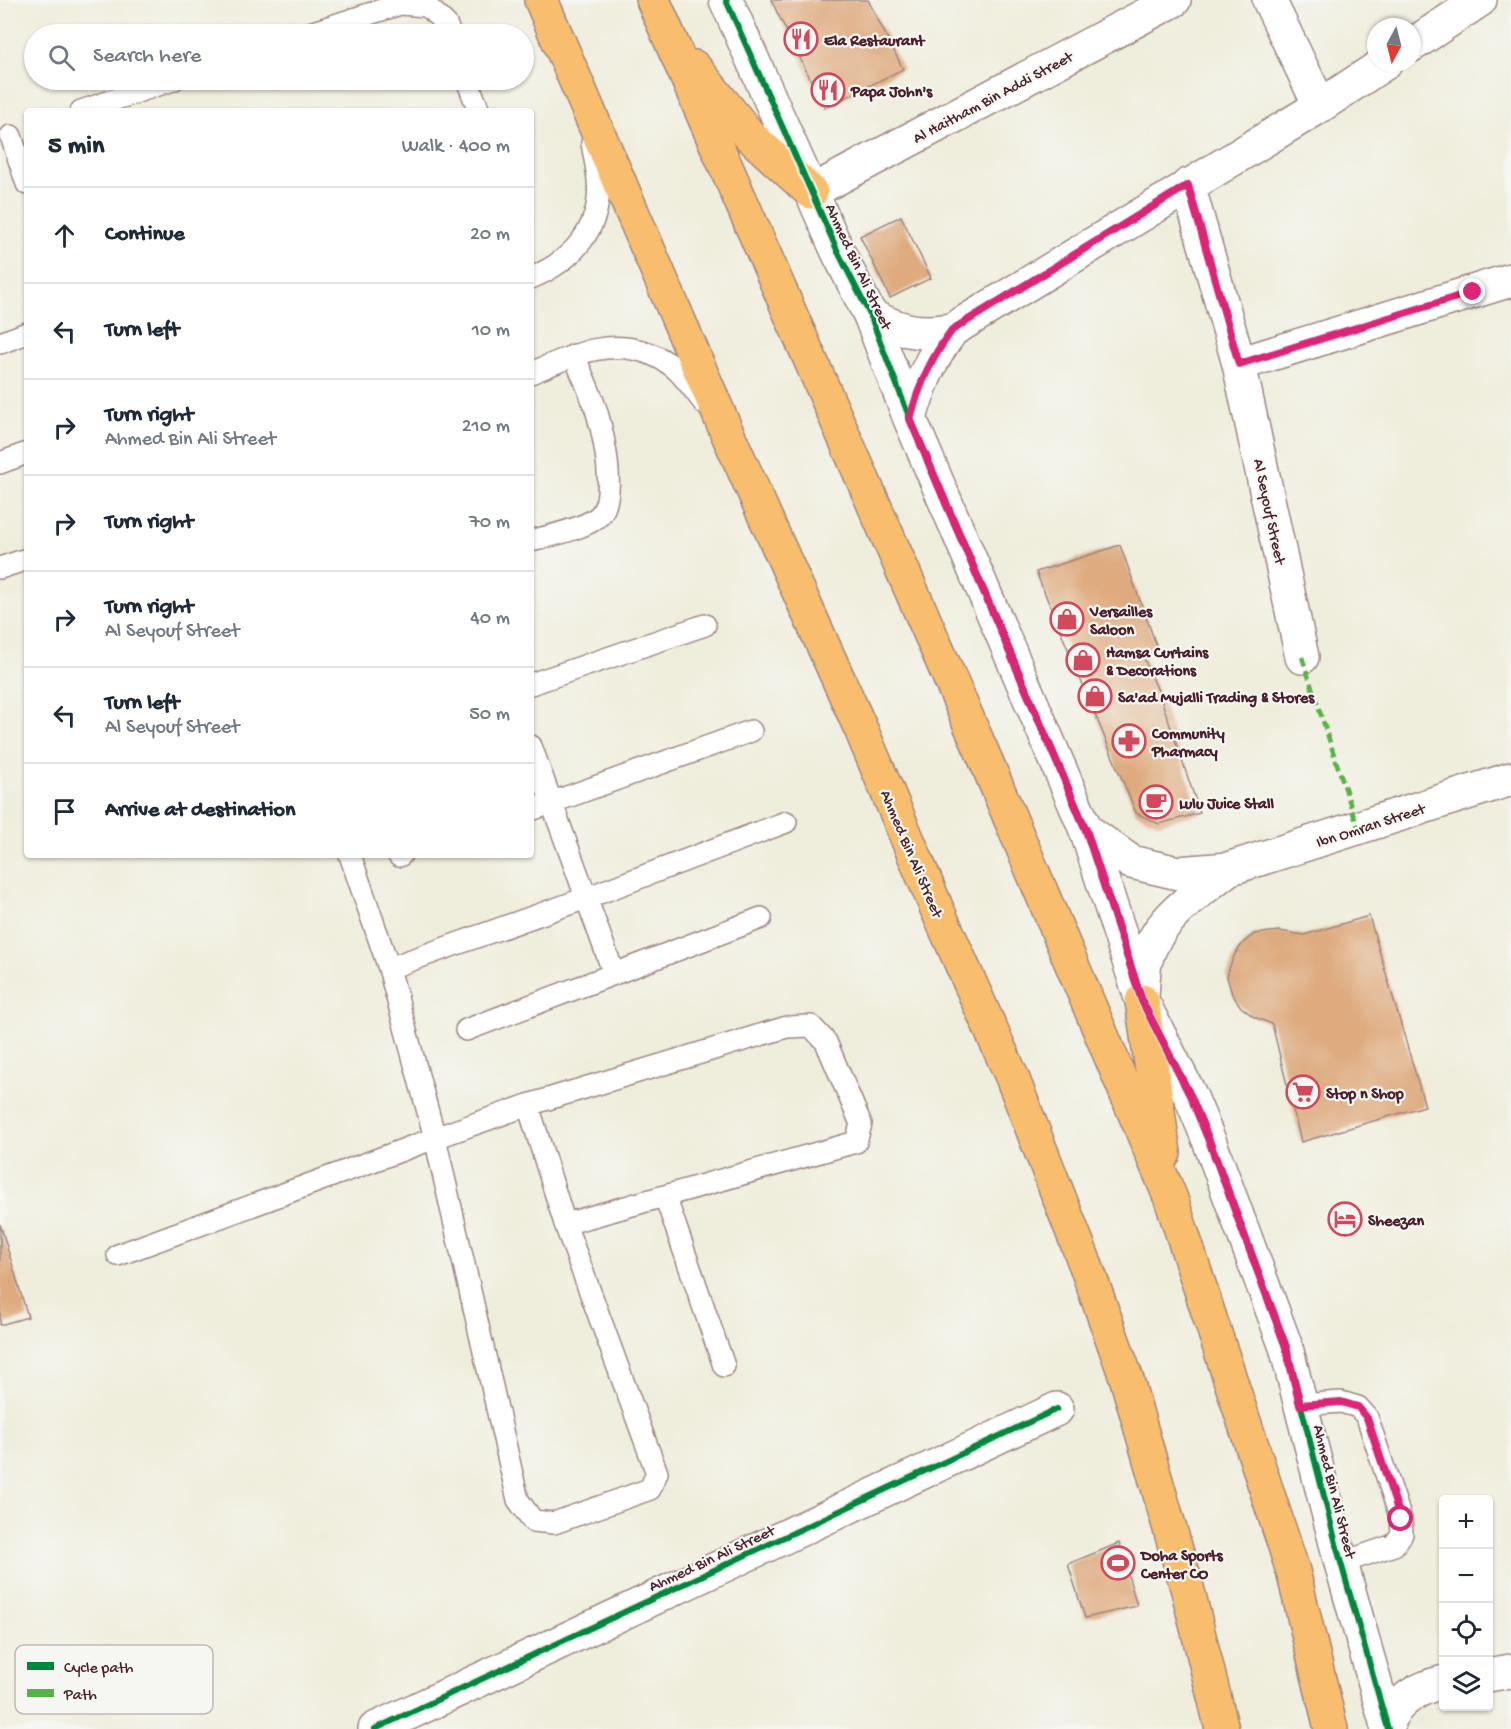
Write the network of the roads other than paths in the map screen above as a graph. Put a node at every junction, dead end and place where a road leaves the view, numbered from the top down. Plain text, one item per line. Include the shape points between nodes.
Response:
1 (541, 0) edge
2 (652, 0) edge
3 (726, 0) edge
4 (1174, 0) edge
5 (1269, 0) edge
6 (1480, 0) edge
7 (338, 24) edge
8 (446, 24) edge
9 (668, 35) junction
10 (1421, 39) edge
11 (1371, 72) edge
12 (151, 90) edge
13 (471, 90) edge
14 (585, 104) junction
15 (118, 105) edge
16 (1320, 106) junction
17 (100, 108) edge
18 (478, 108) edge
19 (13, 135) edge
20 (24, 174) edge
21 (1188, 185) junction
22 (811, 192) junction
23 (534, 276) edge
24 (1511, 280) edge
25 (870, 315) junction
26 (952, 330) junction
27 (24, 334) edge
28 (0, 343) edge
29 (574, 355) junction
30 (1239, 364) junction
31 (534, 372) edge
32 (910, 419) junction
33 (725, 428) junction
34 (24, 454) edge
35 (0, 463) edge
36 (534, 540) edge
37 (24, 560) edge
38 (0, 568) edge
39 (705, 625) dead end
40 (1302, 657) dead end
41 (534, 683) edge
42 (751, 731) dead end
43 (534, 754) edge
44 (1511, 779) edge
45 (552, 802) junction
46 (534, 809) edge
47 (786, 822) dead end
48 (1086, 830) junction
49 (351, 858) edge
50 (1228, 870) junction
51 (586, 898) junction
52 (761, 918) dead end
53 (389, 968) junction
54 (614, 974) junction
55 (1142, 1001) junction
56 (466, 1030) dead end
57 (528, 1105) junction
58 (435, 1138) junction
59 (665, 1196) junction
60 (1171, 1199) junction
61 (565, 1224) junction
62 (118, 1255) dead end
63 (724, 1366) dead end
64 (1300, 1405) junction
65 (1057, 1409) dead end
66 (1341, 1563) junction
67 (1511, 1671) edge
68 (1493, 1674) edge
69 (1439, 1683) edge
70 (1387, 1726) edge
71 (375, 1729) edge
72 (1222, 1729) edge
73 (1331, 1729) edge

1 - 14 main road, Ahmed Bin Ali Street
2 - 9 main road
3 - 22 street, Ahmed Bin Ali Street
4 - 22 street, Al Haitham Bin Addi Street
5 - 16 street
6 - 10 street
7 - 8 lane via 400,4 427,6
9 - 22 main road via 750,136
9 - 60 main road via 986,761
11 - 16 street
12 - 15 lane
13 - 18 lane
14 - 23 lane via 598,182 596,211 578,247
14 - 33 main road, Ahmed Bin Ali Street
15 - 17 lane
16 - 21 street
19 - 20 lane
21 - 26 street
21 - 30 street, Al Seyouf Street
22 - 25 street, Ahmed Bin Ali Street
24 - 30 street
25 - 26 street via 909,331
25 - 32 street, Ahmed Bin Ali Street
26 - 32 street via 925,372
27 - 28 lane
29 - 31 lane
29 - 33 lane via 612,346 635,348 658,357 677,370
29 - 36 lane via 598,415 609,470 606,502 602,514 593,522
30 - 40 street, Al Seyouf Street
32 - 48 street, Ahmed Bin Ali Street
33 - 72 main road, Ahmed Bin Ali Street via 1012,1077 1086,1266 1126,1377 1188,1591
34 - 35 lane
37 - 38 lane
39 - 41 lane
42 - 45 lane
43 - 45 lane
44 - 50 street, Ibn Omran Street
45 - 46 lane
45 - 51 lane
47 - 51 lane
48 - 50 street, Ibn Omran Street via 1131,862 1178,873
48 - 55 street, Ahmed Bin Ali Street
49 - 53 lane
50 - 55 street, Ibn Omran Street via 1173,914 1155,935 1145,963
51 - 53 lane
51 - 54 lane
52 - 54 lane
53 - 58 lane
54 - 56 lane
55 - 60 main road
55 - 64 street, Ahmed Bin Ali Street via 1210,1143 1286,1347
57 - 58 lane
57 - 59 lane via 787,1027 811,1026 826,1042 861,1125 856,1142
57 - 61 lane
58 - 61 lane via 518,1500 533,1521 554,1523 650,1490 657,1473
58 - 62 lane
59 - 61 lane
59 - 63 lane
60 - 73 main road via 1293,1571
64 - 66 street, Ahmed Bin Ali Street
64 - 66 lane via 1341,1402 1358,1407 1367,1418 1401,1519 1402,1534 1394,1545
65 - 71 street, Ahmed Bin Ali Street
66 - 70 street, Ahmed Bin Ali Street
67 - 68 street
69 - 70 street via 1415,1691 1393,1710

